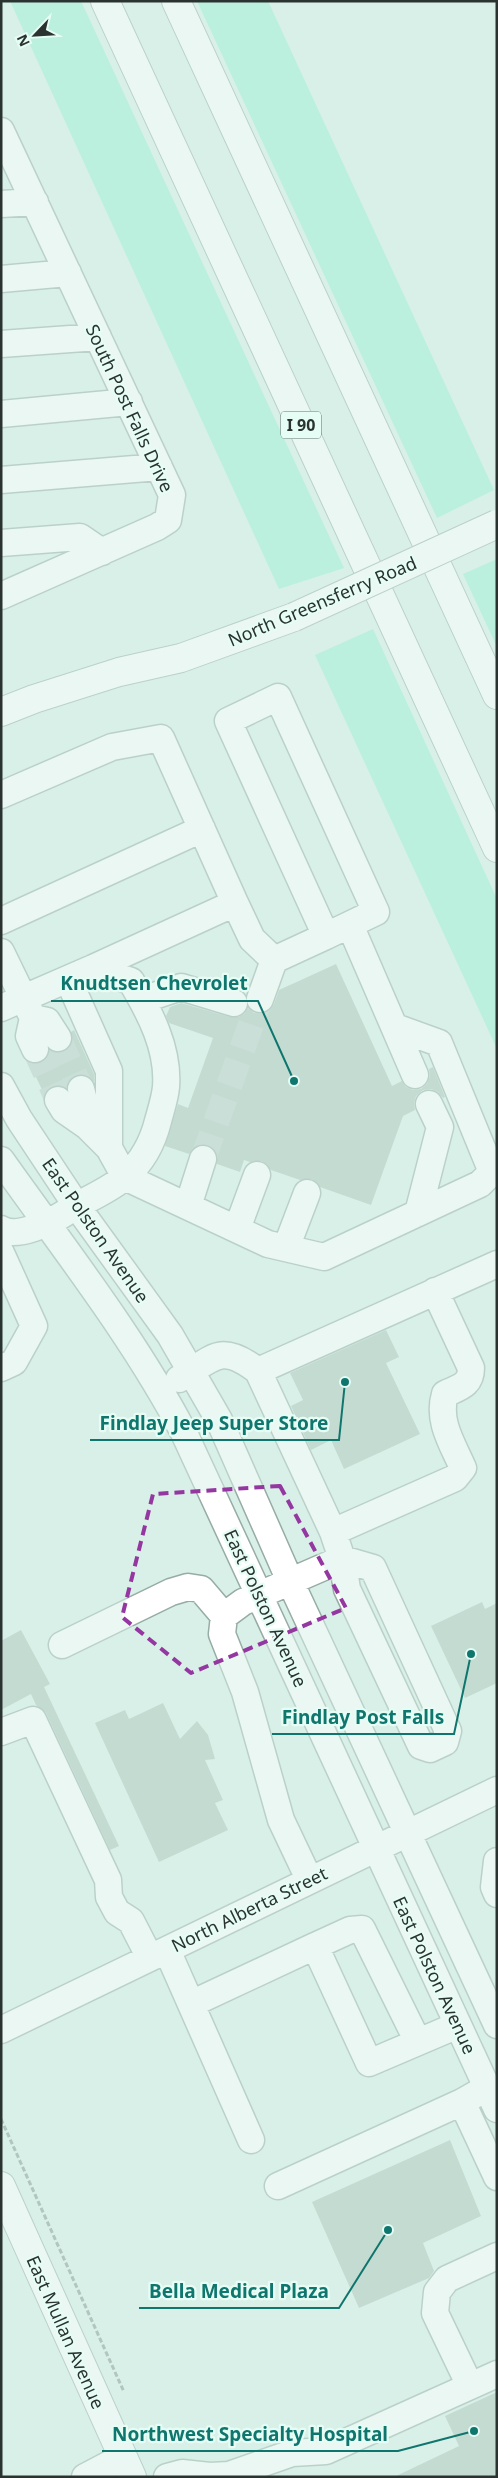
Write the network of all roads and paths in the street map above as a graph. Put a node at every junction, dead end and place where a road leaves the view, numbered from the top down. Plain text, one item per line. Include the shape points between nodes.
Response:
1 (105, 1) edge
2 (176, 1) edge
3 (3, 140) edge
4 (34, 202) junction
5 (1, 204) edge
6 (68, 273) junction
7 (1, 280) edge
8 (98, 337) junction
9 (1, 344) edge
10 (129, 402) junction
11 (1, 414) edge
12 (159, 467) junction
13 (1, 480) edge
14 (497, 524) edge
15 (1, 543) edge
16 (102, 552) junction
17 (1, 596) edge
18 (497, 695) edge
19 (1, 712) edge
20 (1, 795) edge
21 (202, 829) junction
22 (497, 848) edge
23 (235, 902) junction
24 (1, 921) edge
25 (350, 925) junction
26 (326, 936) junction
27 (1, 952) edge
28 (274, 960) junction
29 (94, 968) junction
30 (68, 979) junction
31 (260, 999) tunnel mouth
32 (142, 1000) junction
33 (234, 1003) dead end
34 (19, 1008) edge
35 (395, 1027) junction
36 (58, 1038) tunnel mouth
37 (35, 1049) tunnel mouth
38 (415, 1075) dead end
39 (1, 1086) edge
40 (70, 1094) tunnel mouth
41 (429, 1104) dead end
42 (109, 1148) junction
43 (203, 1159) tunnel mouth
44 (1, 1160) edge
45 (257, 1175) dead end
46 (125, 1177) junction
47 (307, 1193) dead end
48 (76, 1205) junction
49 (188, 1206) junction
50 (418, 1213) junction
51 (47, 1224) junction
52 (237, 1229) junction
53 (2, 1240) edge
54 (286, 1248) junction
55 (497, 1264) edge
56 (435, 1292) junction
57 (1, 1368) edge
58 (193, 1371) junction
59 (258, 1371) junction
60 (161, 1390) junction
61 (333, 1532) junction
62 (342, 1559) junction
63 (290, 1581) junction
64 (260, 1595) junction
65 (224, 1616) junction
66 (62, 1645) dead end
67 (1, 1732) edge
68 (497, 1790) edge
69 (406, 1833) junction
70 (376, 1847) junction
71 (497, 1861) edge
72 (309, 1879) junction
73 (497, 1894) edge
74 (315, 1946) junction
75 (158, 1954) junction
76 (190, 2004) junction
77 (458, 2025) junction
78 (497, 2025) edge
79 (1, 2030) edge
80 (418, 2042) junction
81 (492, 2099) edge
82 (462, 2102) junction
83 (1, 2119) edge
84 (251, 2140) dead end
85 (497, 2177) edge
86 (1, 2186) edge
87 (278, 2186) dead end
88 (497, 2256) edge
89 (497, 2374) edge
90 (470, 2386) junction
91 (124, 2392) dead end
92 (127, 2467) edge
93 (85, 2477) edge
94 (166, 2477) edge

1 - 22 main road, I 90
2 - 18 main road
3 - 4 street, South Post Falls Drive
4 - 5 street
4 - 6 street, South Post Falls Drive
6 - 7 street
6 - 8 street, South Post Falls Drive
8 - 9 street
8 - 10 street, South Post Falls Drive
10 - 11 street
10 - 12 street, South Post Falls Drive
12 - 13 street
12 - 16 street, South Post Falls Drive via 172,495 168,520
14 - 19 main road, North Greensferry Road, bridge via 294,617 181,658 119,672 34,698
15 - 16 street via 80,537
16 - 17 street, South Post Falls Drive
20 - 21 street via 112,747 162,738
21 - 23 street
21 - 24 street
23 - 28 street via 252,939
23 - 29 street
25 - 26 street
25 - 26 street via 376,912 278,697 228,721
25 - 35 street
26 - 28 street
27 - 34 street
28 - 31 street
29 - 30 street
29 - 32 street via 131,981
30 - 34 street
30 - 42 street via 109,1071
32 - 33 street via 181,987
32 - 46 street via 157,1031 166,1062 166,1088 155,1132 141,1161
34 - 36 street via 47,1021
34 - 37 street
35 - 38 street
35 - 50 street via 439,1043 492,1172 480,1184
39 - 48 street, East Polston Avenue
40 - 42 street via 64,1110 87,1126
41 - 50 street via 440,1127
42 - 46 street
43 - 49 street
44 - 51 street, East Polston Avenue
45 - 52 street
46 - 48 street
46 - 49 street
47 - 54 street
48 - 51 street
48 - 58 street, East Polston Avenue
49 - 52 street
50 - 54 street via 324,1257
51 - 53 street
51 - 60 street, East Polston Avenue via 124,1331
52 - 54 street via 268,1244
53 - 57 street via 34,1326 14,1362
55 - 56 street
56 - 59 street
56 - 61 street via 471,1368 466,1384 445,1394 441,1407 443,1424 463,1468 455,1478
58 - 59 street via 214,1357 230,1354
58 - 60 street
58 - 63 street, East Polston Avenue via 219,1420
59 - 61 street
60 - 64 street, East Polston Avenue
61 - 62 street
62 - 62 street via 347,1589 421,1746 430,1749 445,1742 448,1731 373,1568
62 - 63 street
63 - 64 street
63 - 69 street, East Polston Avenue
64 - 65 street via 243,1602
64 - 70 street, East Polston Avenue
65 - 66 street via 201,1589 188,1587 171,1592
65 - 72 street via 222,1634 245,1692 281,1820
67 - 75 street via 32,1720 108,1880 109,1897 117,1912 131,1921
68 - 69 street, North Alberta Street
69 - 70 street, North Alberta Street
69 - 78 street, East Polston Avenue
70 - 72 street, North Alberta Street
70 - 77 street, East Polston Avenue
71 - 73 street via 494,1887
72 - 75 street, North Alberta Street
74 - 76 street
74 - 80 street via 350,1930 362,1929
74 - 80 street via 369,2063
75 - 76 street
75 - 79 street, North Alberta Street
76 - 84 street
77 - 80 street
77 - 81 street, East Polston Avenue
81 - 82 street
82 - 85 street
82 - 87 street
83 - 91 path
86 - 92 main road, East Mullan Avenue
88 - 90 street via 447,2279 437,2292 435,2312
89 - 90 street
90 - 94 street via 326,2451 292,2453 229,2475 182,2473
92 - 93 street

